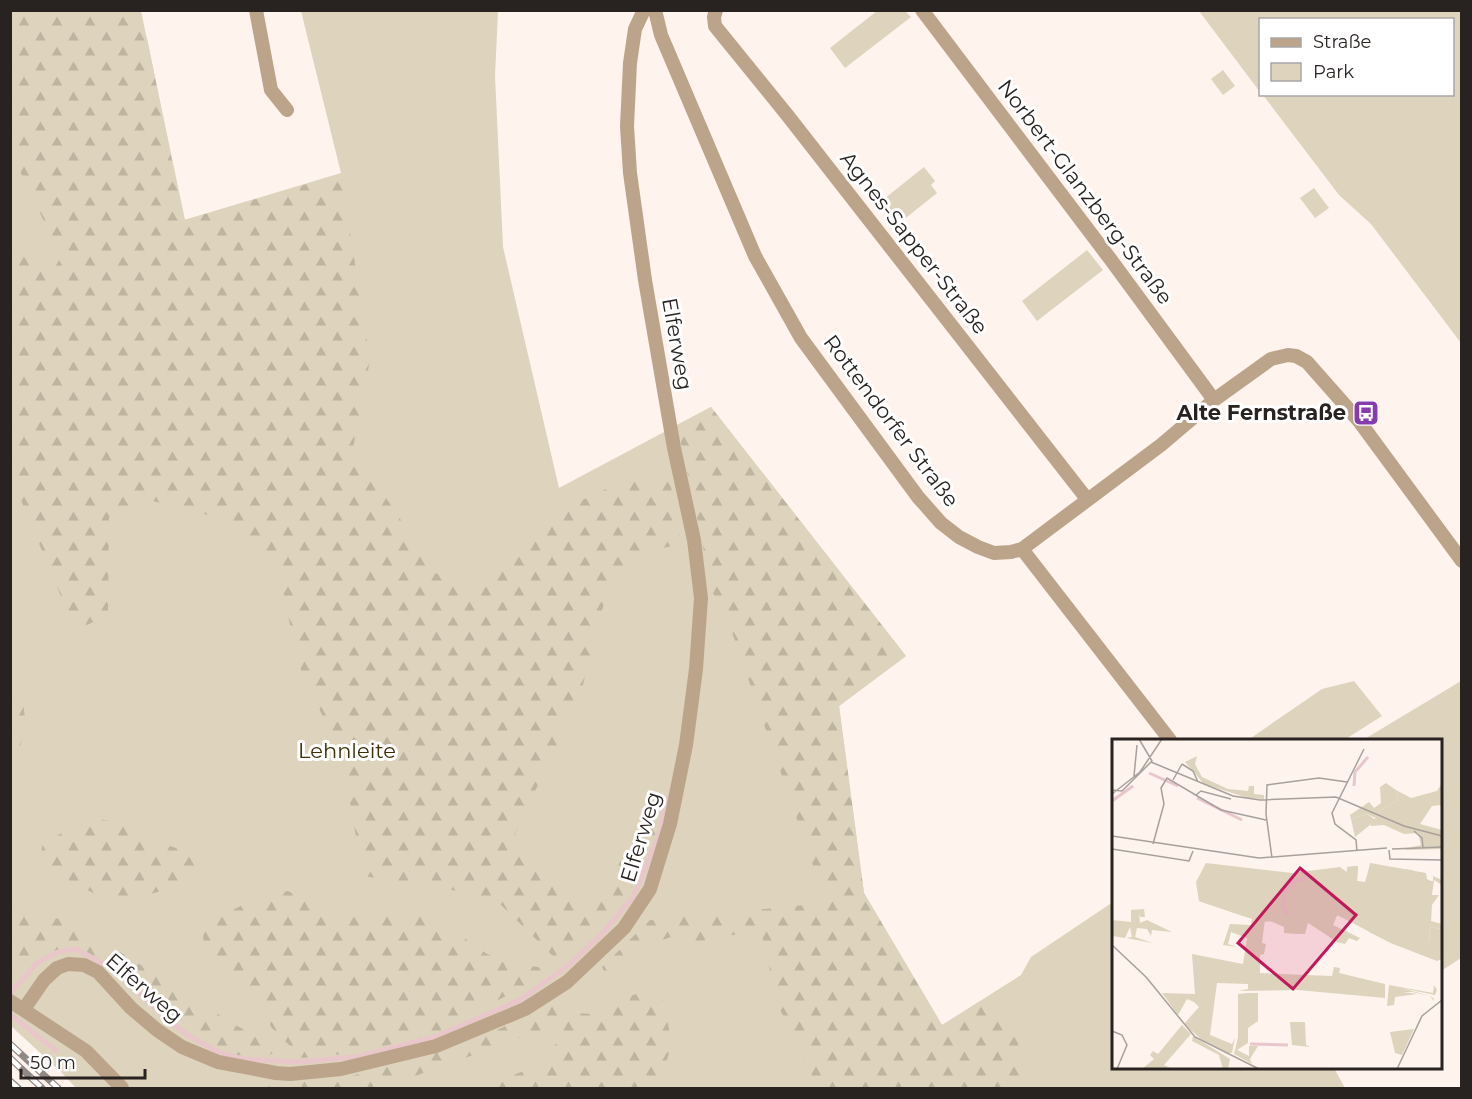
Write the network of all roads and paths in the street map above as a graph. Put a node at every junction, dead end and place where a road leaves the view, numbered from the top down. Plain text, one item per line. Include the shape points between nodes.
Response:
1 (256, 10) edge
2 (645, 10) edge
3 (655, 10) edge
4 (716, 10) edge
5 (922, 10) edge
6 (287, 110) dead end
7 (1214, 400) junction
8 (1087, 499) junction
9 (1022, 549) junction
10 (1461, 561) edge
11 (1168, 739) edge
12 (10, 1000) edge
13 (24, 1009) junction
14 (119, 1088) edge

1 - 6 street via 272,90
2 - 13 street, Elferweg via 636,29 630,63 630,173 701,598 686,745 670,824 650,890 624,928 567,982 525,1009 436,1046 341,1069 290,1074 218,1062 182,1047 157,1029 98,972 84,965 57,968
3 - 9 street, Rottendorfer Straße via 661,35 755,256 801,338 941,523 978,548 994,553
4 - 8 street, Agnes-Sapper-Straße via 715,26
5 - 7 street, Norbert-Glanzberg-Straße
7 - 8 street
7 - 10 street via 1271,359 1296,356 1307,362 1359,421
8 - 9 street
9 - 11 street
12 - 13 street
13 - 14 street via 86,1051

